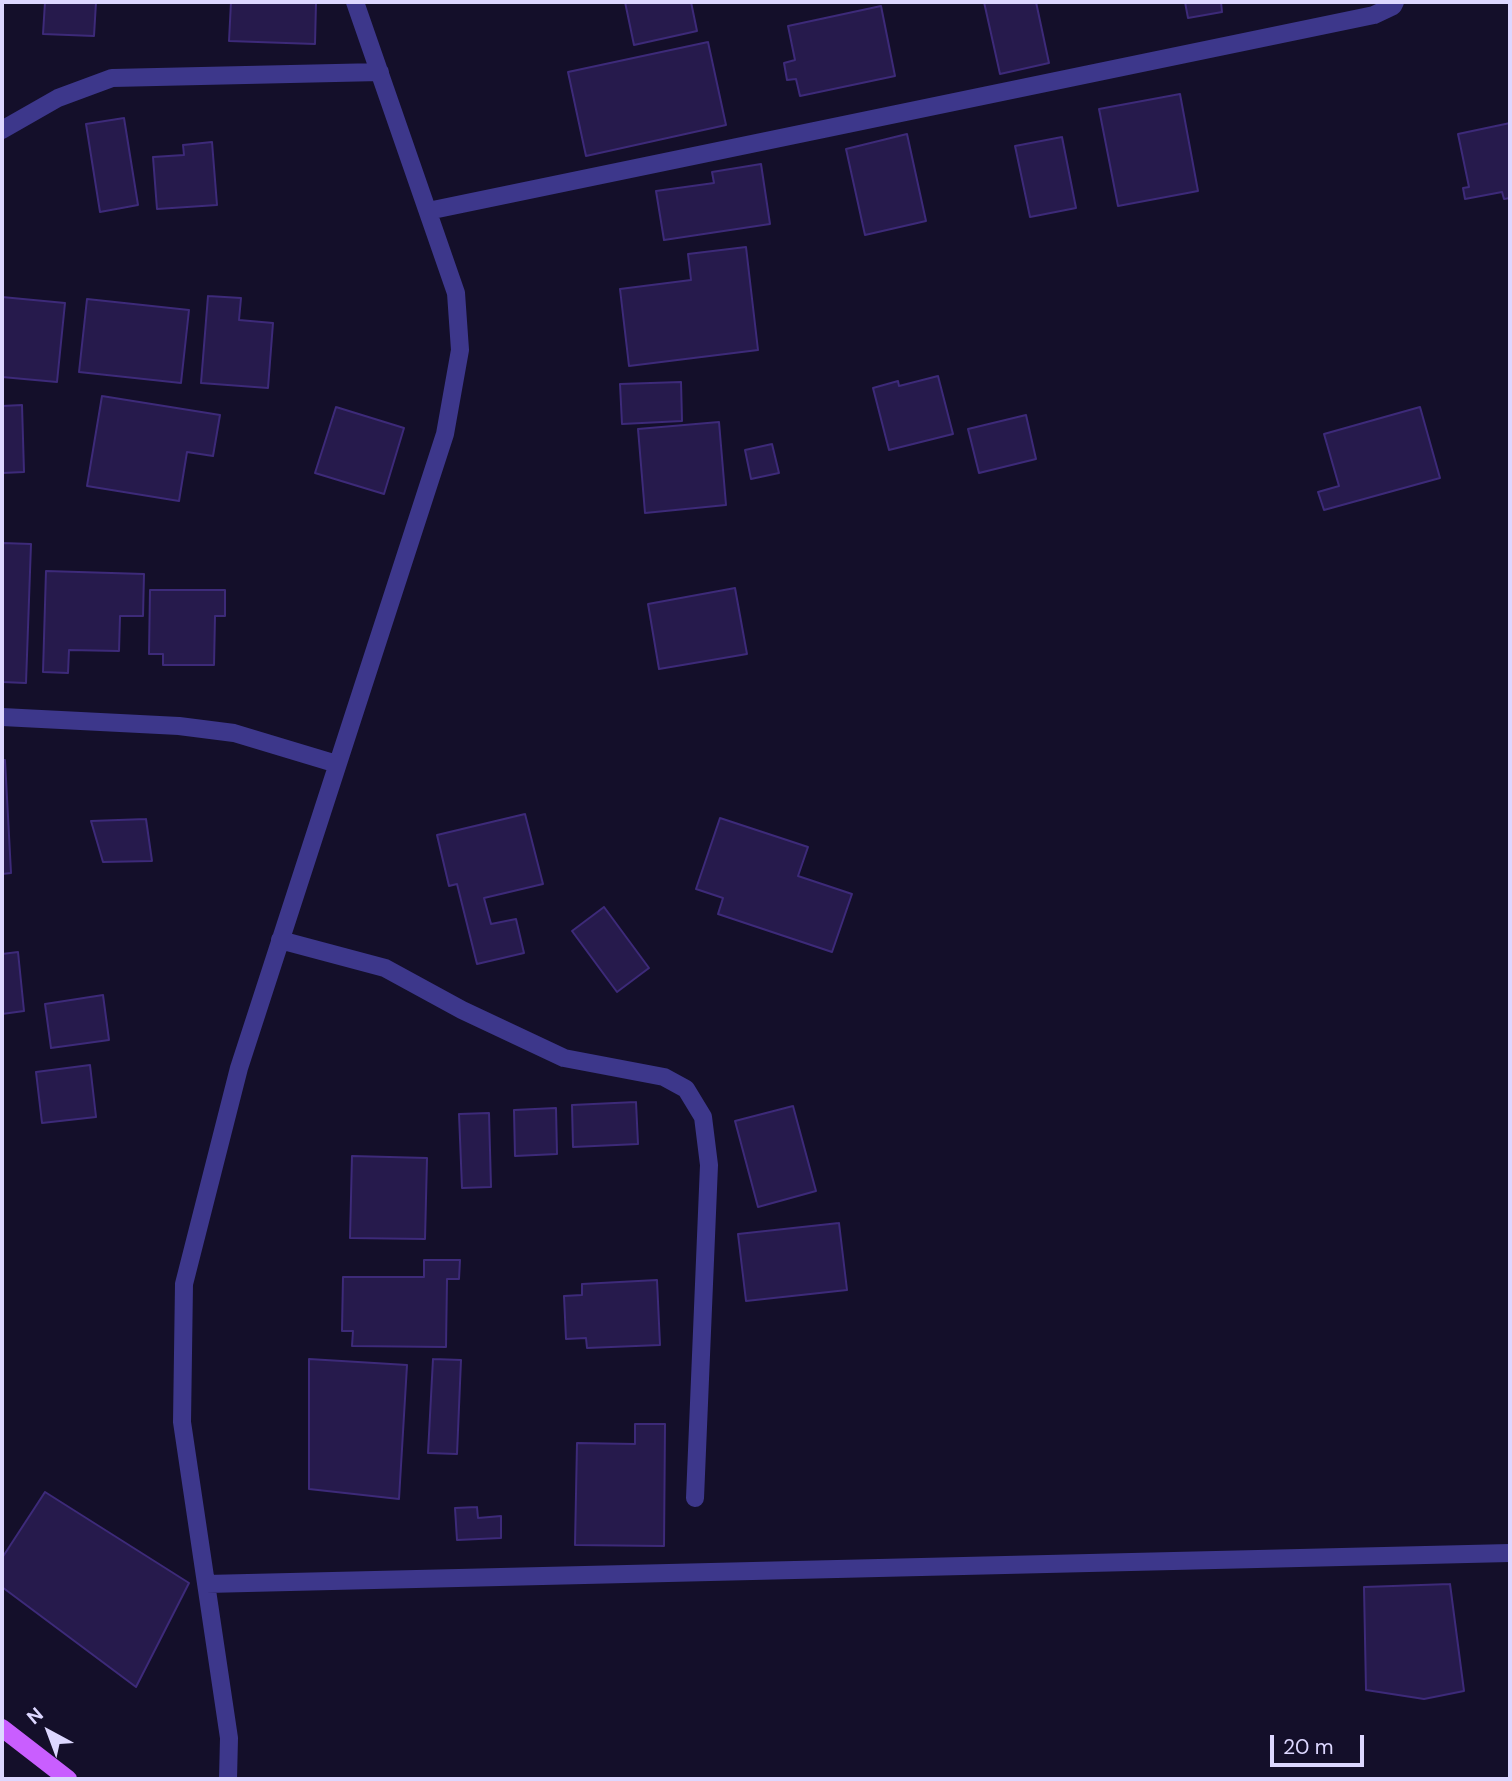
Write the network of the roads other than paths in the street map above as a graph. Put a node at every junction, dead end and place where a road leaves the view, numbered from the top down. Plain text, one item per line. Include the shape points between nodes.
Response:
1 (355, 2) edge
2 (1395, 2) edge
3 (380, 72) junction
4 (2, 130) edge
5 (428, 211) junction
6 (2, 717) edge
7 (337, 764) junction
8 (281, 940) junction
9 (695, 1498) dead end
10 (1510, 1553) edge
11 (206, 1584) junction
12 (2, 1728) edge
13 (68, 1779) edge
14 (228, 1779) edge

1 - 3 street
2 - 5 street via 1374,15
3 - 4 street via 113,78 58,97
3 - 5 street
5 - 7 street via 456,293 460,350 444,434
6 - 7 street via 233,733
7 - 8 street
8 - 9 street via 385,968 564,1058 664,1077 686,1089 703,1117 709,1165
8 - 11 street via 239,1068 184,1284 182,1422
10 - 11 street
11 - 14 street via 229,1738
12 - 13 main road

